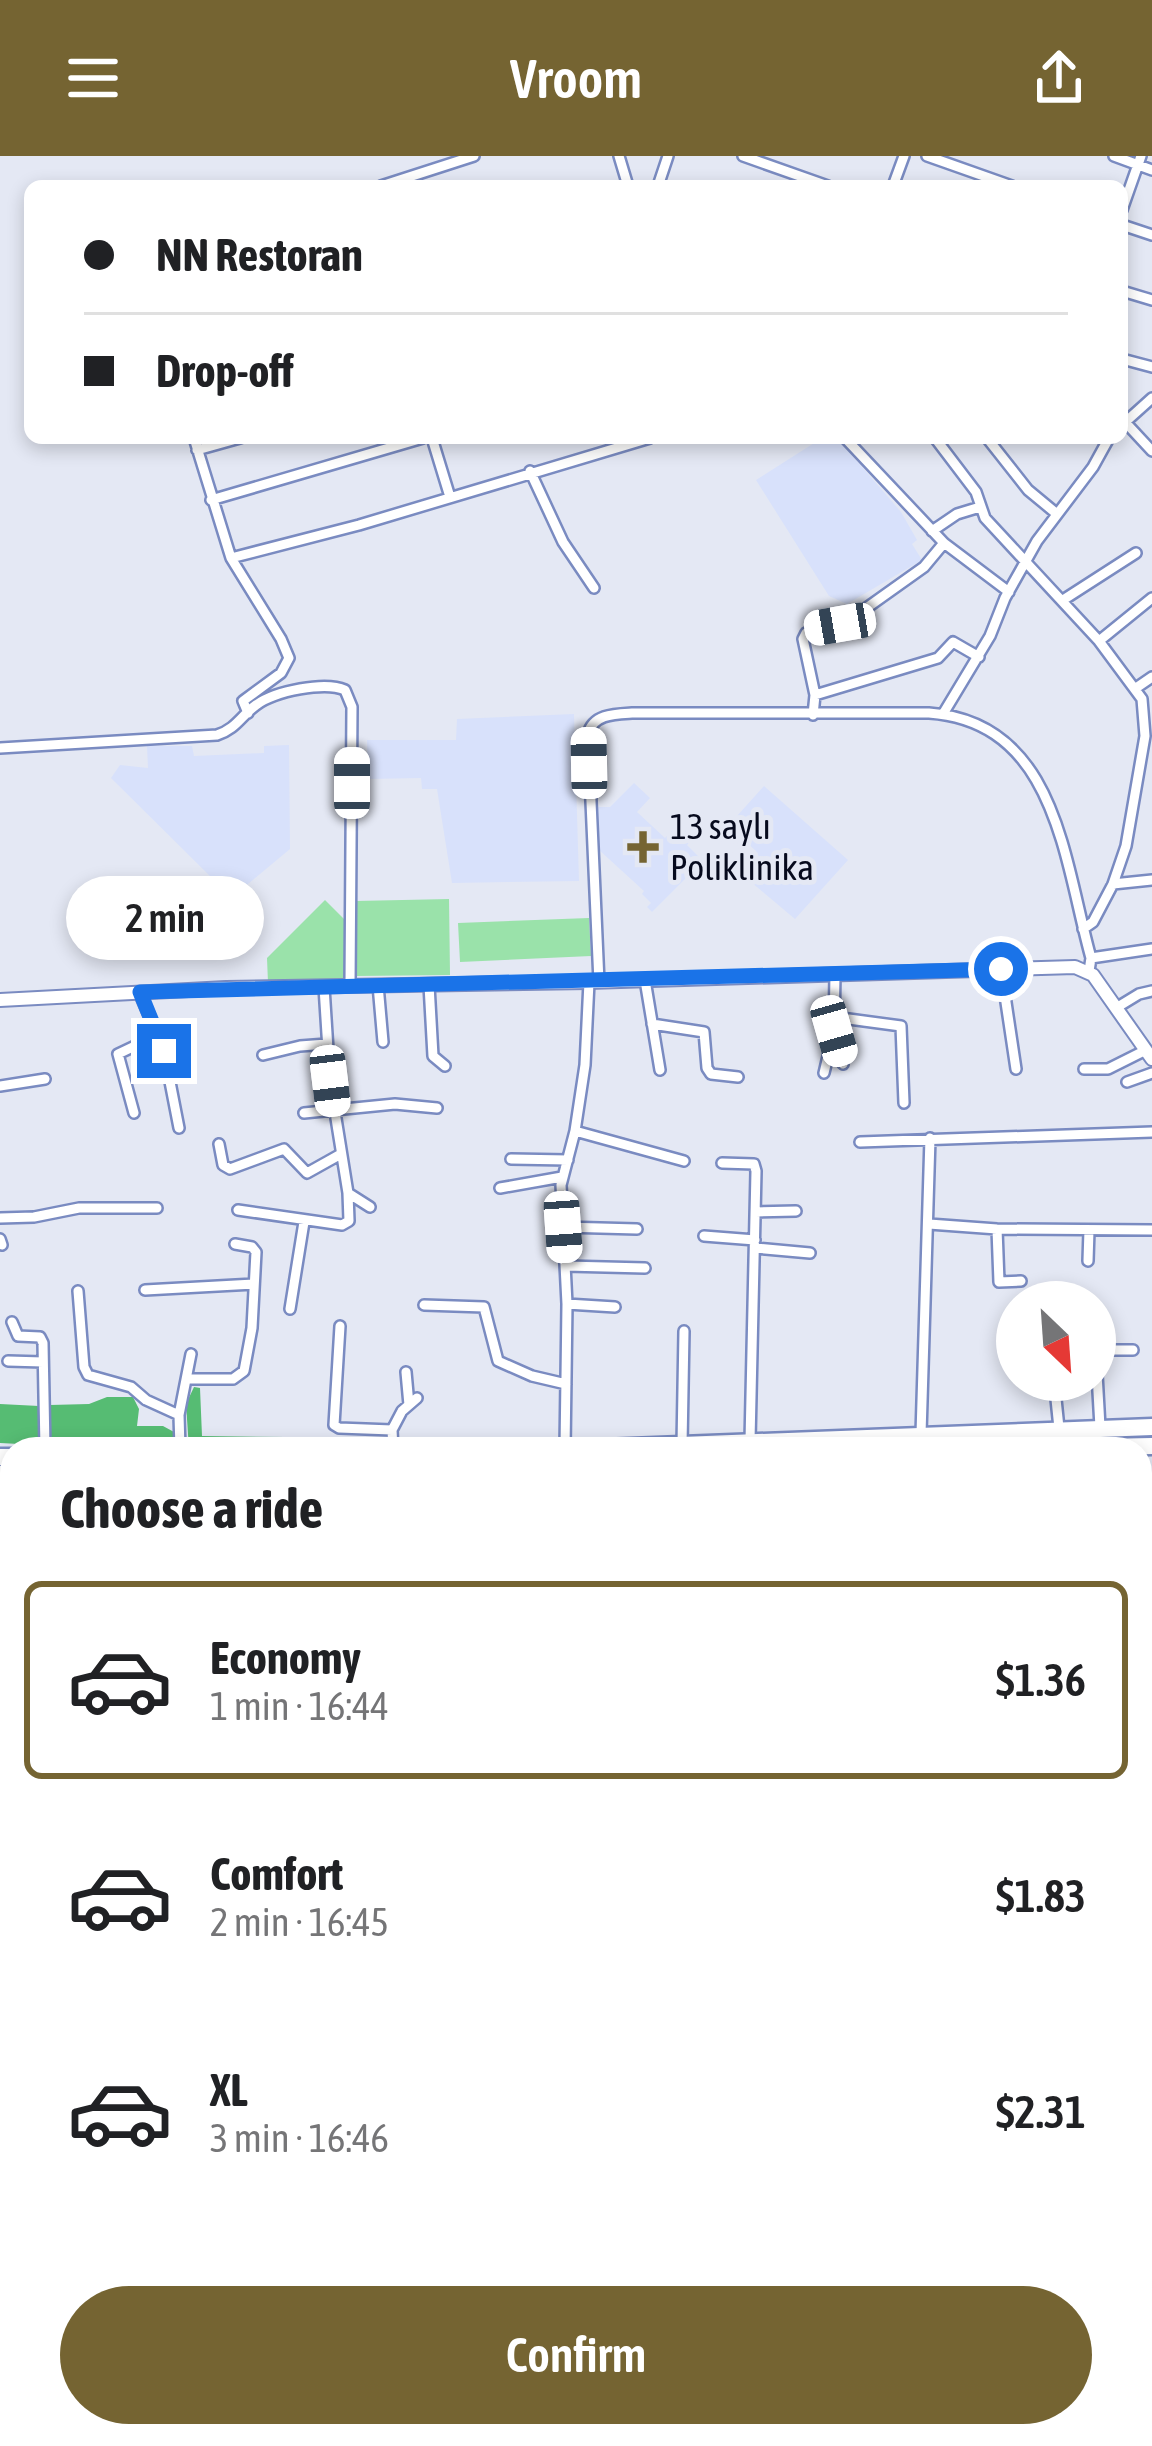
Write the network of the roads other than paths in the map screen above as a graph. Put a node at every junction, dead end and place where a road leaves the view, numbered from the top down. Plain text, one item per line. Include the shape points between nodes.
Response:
1 (474, 156) edge
2 (743, 156) edge
3 (927, 156) edge
4 (1114, 156) edge
5 (1139, 160) edge
6 (1152, 170) edge
7 (400, 180) edge
8 (811, 180) edge
9 (995, 180) edge
10 (1128, 192) edge
11 (1152, 398) edge
12 (1128, 419) edge
13 (1128, 427) edge
14 (196, 444) edge
15 (218, 444) edge
16 (407, 444) edge
17 (430, 444) edge
18 (628, 444) edge
19 (850, 444) edge
20 (939, 444) edge
21 (992, 444) edge
22 (1106, 444) edge
23 (197, 450) junction
24 (1152, 452) edge
25 (530, 471) junction
26 (450, 497) junction
27 (211, 500) junction
28 (980, 507) junction
29 (1057, 514) junction
30 (932, 531) junction
31 (944, 543) junction
32 (1136, 553) dead end
33 (231, 558) junction
34 (1028, 560) junction
35 (594, 588) dead end
36 (1009, 592) junction
37 (1152, 598) edge
38 (1063, 600) junction
39 (1099, 641) junction
40 (979, 657) junction
41 (1152, 676) edge
42 (1136, 688) junction
43 (815, 695) junction
44 (248, 713) junction
45 (943, 714) junction
46 (813, 716) junction
47 (0, 748) edge
48 (1152, 880) edge
49 (1113, 884) junction
50 (1083, 929) junction
51 (1152, 949) edge
52 (1090, 964) junction
53 (1001, 969) junction
54 (835, 974) junction
55 (645, 980) junction
56 (594, 982) junction
57 (378, 985) junction
58 (429, 985) junction
59 (324, 986) junction
60 (350, 986) junction
61 (1152, 991) edge
62 (140, 992) junction
63 (0, 1000) edge
64 (1117, 1008) junction
65 (834, 1017) junction
66 (652, 1024) junction
67 (834, 1031) junction
68 (158, 1035) junction
69 (383, 1042) dead end
70 (327, 1044) junction
71 (263, 1055) dead end
72 (1149, 1055) edge
73 (843, 1064) dead end
74 (445, 1066) dead end
75 (1016, 1069) dead end
76 (660, 1070) dead end
77 (1084, 1070) dead end
78 (824, 1073) dead end
79 (1152, 1073) edge
80 (738, 1077) dead end
81 (45, 1079) dead end
82 (1127, 1082) dead end
83 (0, 1086) edge
84 (904, 1103) dead end
85 (437, 1108) dead end
86 (333, 1109) junction
87 (134, 1113) dead end
88 (304, 1113) dead end
89 (179, 1128) dead end
90 (575, 1131) junction
91 (1152, 1132) edge
92 (930, 1138) junction
93 (860, 1142) dead end
94 (219, 1144) dead end
95 (343, 1158) junction
96 (361, 1158) dead end
97 (511, 1159) dead end
98 (568, 1160) junction
99 (684, 1161) dead end
100 (722, 1163) dead end
101 (562, 1178) junction
102 (500, 1188) dead end
103 (348, 1193) junction
104 (370, 1207) dead end
105 (158, 1208) dead end
106 (238, 1210) dead end
107 (796, 1211) dead end
108 (756, 1212) junction
109 (0, 1218) edge
110 (304, 1222) junction
111 (929, 1224) junction
112 (563, 1227) junction
113 (637, 1228) dead end
114 (997, 1229) junction
115 (1089, 1230) junction
116 (1152, 1230) edge
117 (704, 1236) dead end
118 (235, 1244) dead end
119 (755, 1244) junction
120 (810, 1253) dead end
121 (1088, 1261) dead end
122 (566, 1266) junction
123 (645, 1268) dead end
124 (998, 1281) edge
125 (254, 1284) junction
126 (145, 1290) dead end
127 (78, 1291) dead end
128 (567, 1304) junction
129 (424, 1306) dead end
130 (615, 1307) dead end
131 (290, 1309) dead end
132 (12, 1322) dead end
133 (340, 1326) dead end
134 (684, 1331) dead end
135 (1132, 1350) dead end
136 (191, 1354) dead end
137 (8, 1361) dead end
138 (43, 1362) junction
139 (406, 1372) dead end
140 (187, 1378) junction
141 (566, 1384) junction
142 (1056, 1401) edge
143 (179, 1415) junction
144 (1100, 1427) junction
145 (1152, 1427) edge
146 (392, 1430) junction
147 (921, 1434) junction
148 (45, 1437) edge
149 (180, 1437) edge
150 (392, 1437) edge
151 (565, 1437) edge
152 (682, 1437) edge
153 (750, 1437) edge
154 (857, 1437) edge
155 (980, 1437) edge
156 (1059, 1437) edge
157 (1071, 1437) edge

1 - 7 street
2 - 8 street
3 - 9 street
4 - 5 street
5 - 6 street
5 - 10 street
11 - 12 street
13 - 24 street
14 - 23 street
15 - 23 street
16 - 27 street
17 - 26 street
18 - 25 street
19 - 30 street
20 - 28 street
21 - 29 street
22 - 29 street
23 - 27 street
25 - 26 street
25 - 35 street
26 - 33 street
27 - 33 street
28 - 30 street
28 - 34 street
29 - 34 street
30 - 31 street
31 - 36 street
31 - 43 street via 851,619 806,633
32 - 38 street
33 - 44 street via 289,658 243,701
34 - 36 street
34 - 38 street
36 - 40 street
37 - 39 street
38 - 39 street
39 - 42 street
40 - 43 street via 953,642 938,658
40 - 45 street
41 - 42 street
42 - 49 street via 1146,724 1142,797
43 - 46 street
44 - 47 street via 217,736
44 - 60 street via 273,698 328,686 349,696
45 - 46 street
45 - 50 street via 987,728 1046,791
46 - 56 street via 632,713 590,727
48 - 49 street
49 - 50 street
50 - 52 street
51 - 52 street
52 - 53 street
52 - 64 street
53 - 54 street
53 - 75 street
54 - 55 street
54 - 65 street
55 - 56 street
55 - 66 street
56 - 58 street
56 - 90 street
57 - 58 street
57 - 60 street
57 - 69 street
58 - 74 street via 434,1056
59 - 60 street
59 - 62 street
59 - 70 street
61 - 64 street
62 - 63 street
62 - 68 street
64 - 72 street
65 - 67 street
65 - 84 street via 901,1026
66 - 76 street
66 - 80 street via 704,1032 706,1068
67 - 73 street
67 - 78 street
68 - 87 street via 118,1054
68 - 89 street
70 - 71 street
70 - 86 street
72 - 77 street
79 - 82 street
81 - 83 street
85 - 86 street
86 - 88 street
86 - 95 street
90 - 98 street
90 - 99 street
91 - 92 street
92 - 93 street
92 - 111 street
94 - 95 street via 230,1169 284,1149 307,1172
95 - 96 street
95 - 103 street
97 - 98 street
98 - 101 street
100 - 108 street via 754,1164
101 - 102 street
101 - 112 street
103 - 104 street
103 - 110 street via 346,1224
105 - 109 street
106 - 110 street
107 - 108 street
108 - 119 street
110 - 131 street
111 - 114 street
111 - 147 street
112 - 113 street
112 - 122 street
114 - 115 street
114 - 124 street
115 - 116 street
115 - 121 street
117 - 119 street
118 - 125 street via 256,1252
119 - 120 street
119 - 153 street
122 - 123 street
122 - 128 street
125 - 126 street
125 - 140 street via 244,1371 233,1379
127 - 143 street via 88,1376 131,1387
128 - 130 street
128 - 141 street
129 - 141 street via 484,1307 498,1361
132 - 138 street via 18,1336 40,1337
133 - 146 street via 334,1425
134 - 152 street
135 - 144 street via 1096,1356
136 - 140 street
137 - 138 street
138 - 148 street
139 - 146 street via 413,1402
140 - 143 street
141 - 151 street
142 - 156 street
143 - 149 street
144 - 145 highway
144 - 157 highway
146 - 150 street
147 - 154 highway
147 - 155 highway

